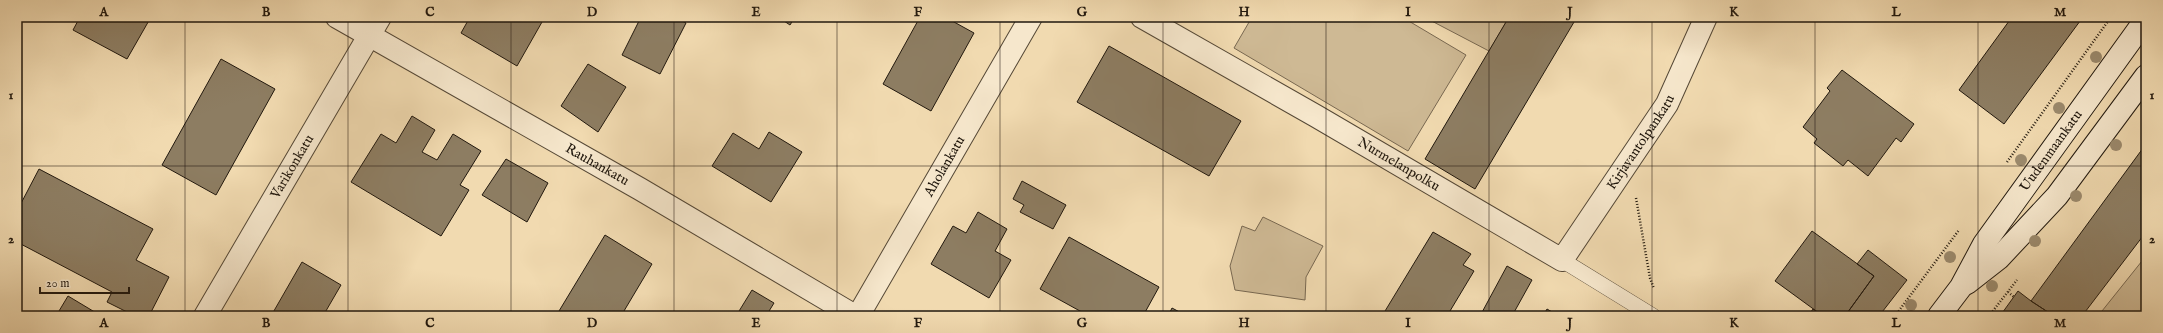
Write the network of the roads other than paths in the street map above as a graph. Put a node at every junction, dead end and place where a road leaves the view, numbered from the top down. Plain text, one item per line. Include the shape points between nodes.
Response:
1 (337, 17) edge
2 (380, 17) edge
3 (1031, 17) edge
4 (1142, 17) edge
5 (1706, 17) edge
6 (2146, 19) edge
7 (369, 36) junction
8 (2146, 76) edge
9 (1562, 260) junction
10 (1961, 287) junction
11 (205, 316) edge
12 (857, 316) edge
13 (1653, 316) edge
14 (1939, 316) edge

1 - 7 street, Rauhankatu
2 - 7 street, Varikonkatu
3 - 12 street, Aholankatu
4 - 9 street, Nurmelanpolku
5 - 9 street, Kirjavantolpankatu via 1667,104
6 - 10 street, Uudenmaankatu via 1984,244
7 - 11 street, Varikonkatu
7 - 12 street, Rauhankatu via 640,189
8 - 10 street, Uudenmaankatu via 2057,196 1999,258
9 - 13 lane, Nurmelanpolku
10 - 14 street, Uudenmaankatu

